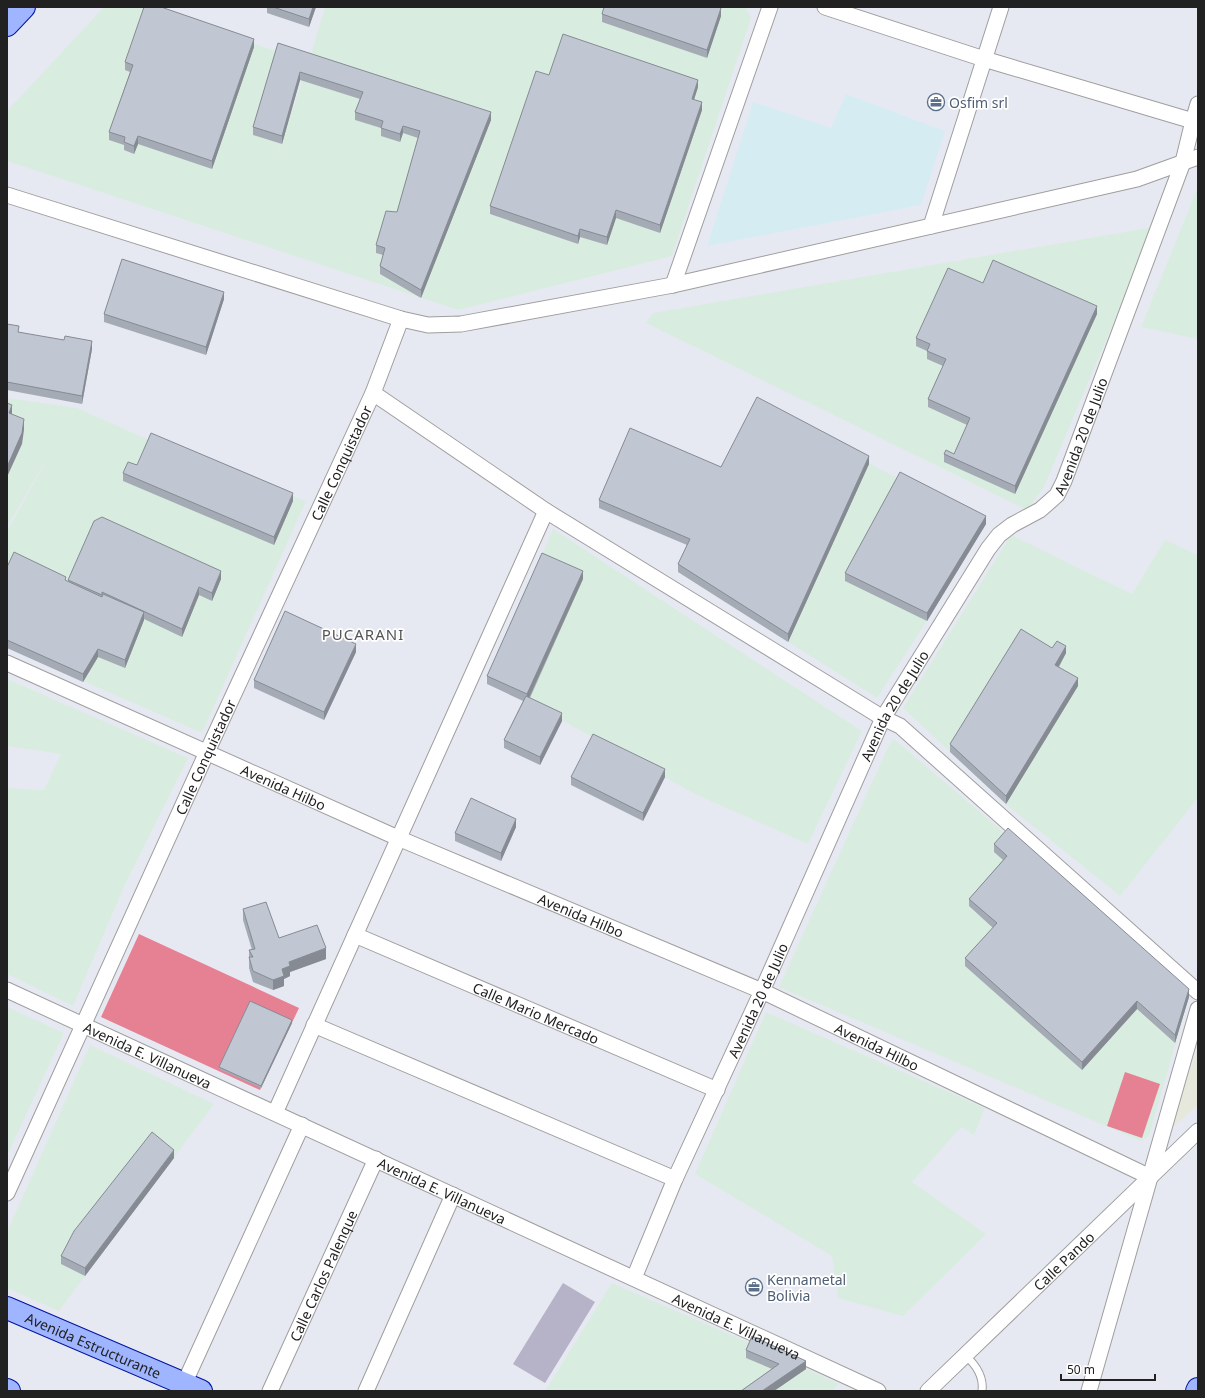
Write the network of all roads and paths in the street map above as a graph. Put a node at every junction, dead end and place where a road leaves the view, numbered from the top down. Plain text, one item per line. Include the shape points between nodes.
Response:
1 (24, 7) edge
2 (770, 7) edge
3 (825, 7) edge
4 (1002, 7) edge
5 (7, 25) edge
6 (984, 59) junction
7 (1198, 104) edge
8 (1195, 122) edge
9 (1198, 157) edge
10 (1184, 162) junction
11 (7, 195) edge
12 (931, 226) junction
13 (674, 285) junction
14 (401, 319) junction
15 (373, 393) junction
16 (546, 511) junction
17 (7, 663) edge
18 (883, 718) junction
19 (207, 752) junction
20 (398, 838) junction
21 (355, 935) junction
22 (7, 990) edge
23 (762, 991) junction
24 (1198, 992) edge
25 (1198, 1010) edge
26 (84, 1025) junction
27 (314, 1025) junction
28 (717, 1090) junction
29 (275, 1113) junction
30 (302, 1125) junction
31 (1198, 1131) edge
32 (376, 1159) junction
33 (1150, 1177) junction
34 (676, 1179) junction
35 (7, 1193) edge
36 (453, 1195) junction
37 (634, 1278) junction
38 (7, 1308) edge
39 (966, 1355) junction
40 (177, 1385) edge
41 (270, 1391) edge
42 (366, 1391) edge
43 (878, 1391) edge
44 (928, 1391) edge
45 (982, 1391) edge
46 (1089, 1391) edge

1 - 5 main road
2 - 13 street
3 - 6 street
4 - 6 street
6 - 8 street
6 - 12 street
7 - 8 street, Avenida 20 de Julio
8 - 10 street, Avenida 20 de Julio
9 - 10 street
10 - 12 street via 1137,179
10 - 18 street, Avenida 20 de Julio via 1061,488 1040,510 998,535
11 - 14 street
12 - 13 street
13 - 14 street via 460,324 428,325
14 - 15 street, Calle Conquistador
15 - 16 street
15 - 19 street, Calle Conquistador
16 - 18 street
16 - 20 street
17 - 19 street, Avenida Hilbo
18 - 23 street, Avenida 20 de Julio
18 - 24 street via 900,726
19 - 20 street, Avenida Hilbo
19 - 26 street, Calle Conquistador
20 - 21 street
20 - 23 street, Avenida Hilbo
21 - 27 street
21 - 28 street, Calle Mario Mercado
22 - 26 street, Avenida E. Villanueva
23 - 28 street, Avenida 20 de Julio
23 - 33 street, Avenida Hilbo
25 - 33 street
26 - 29 street, Avenida E. Villanueva
26 - 35 street, Calle Conquistador
27 - 29 street
27 - 34 street
28 - 34 street, Avenida 20 de Julio
29 - 30 street, Avenida E. Villanueva
30 - 32 street, Avenida E. Villanueva
30 - 40 street
31 - 33 street, Calle Pando
32 - 36 street, Avenida E. Villanueva
32 - 41 street, Calle Carlos Palenque
33 - 39 street, Calle Pando
33 - 46 street
34 - 37 street, Avenida 20 de Julio
36 - 37 street, Avenida E. Villanueva
36 - 42 street
37 - 43 street, Avenida E. Villanueva
38 - 40 main road, Avenida Estructurante
39 - 44 street, Calle Pando
39 - 45 lane via 978,1369

